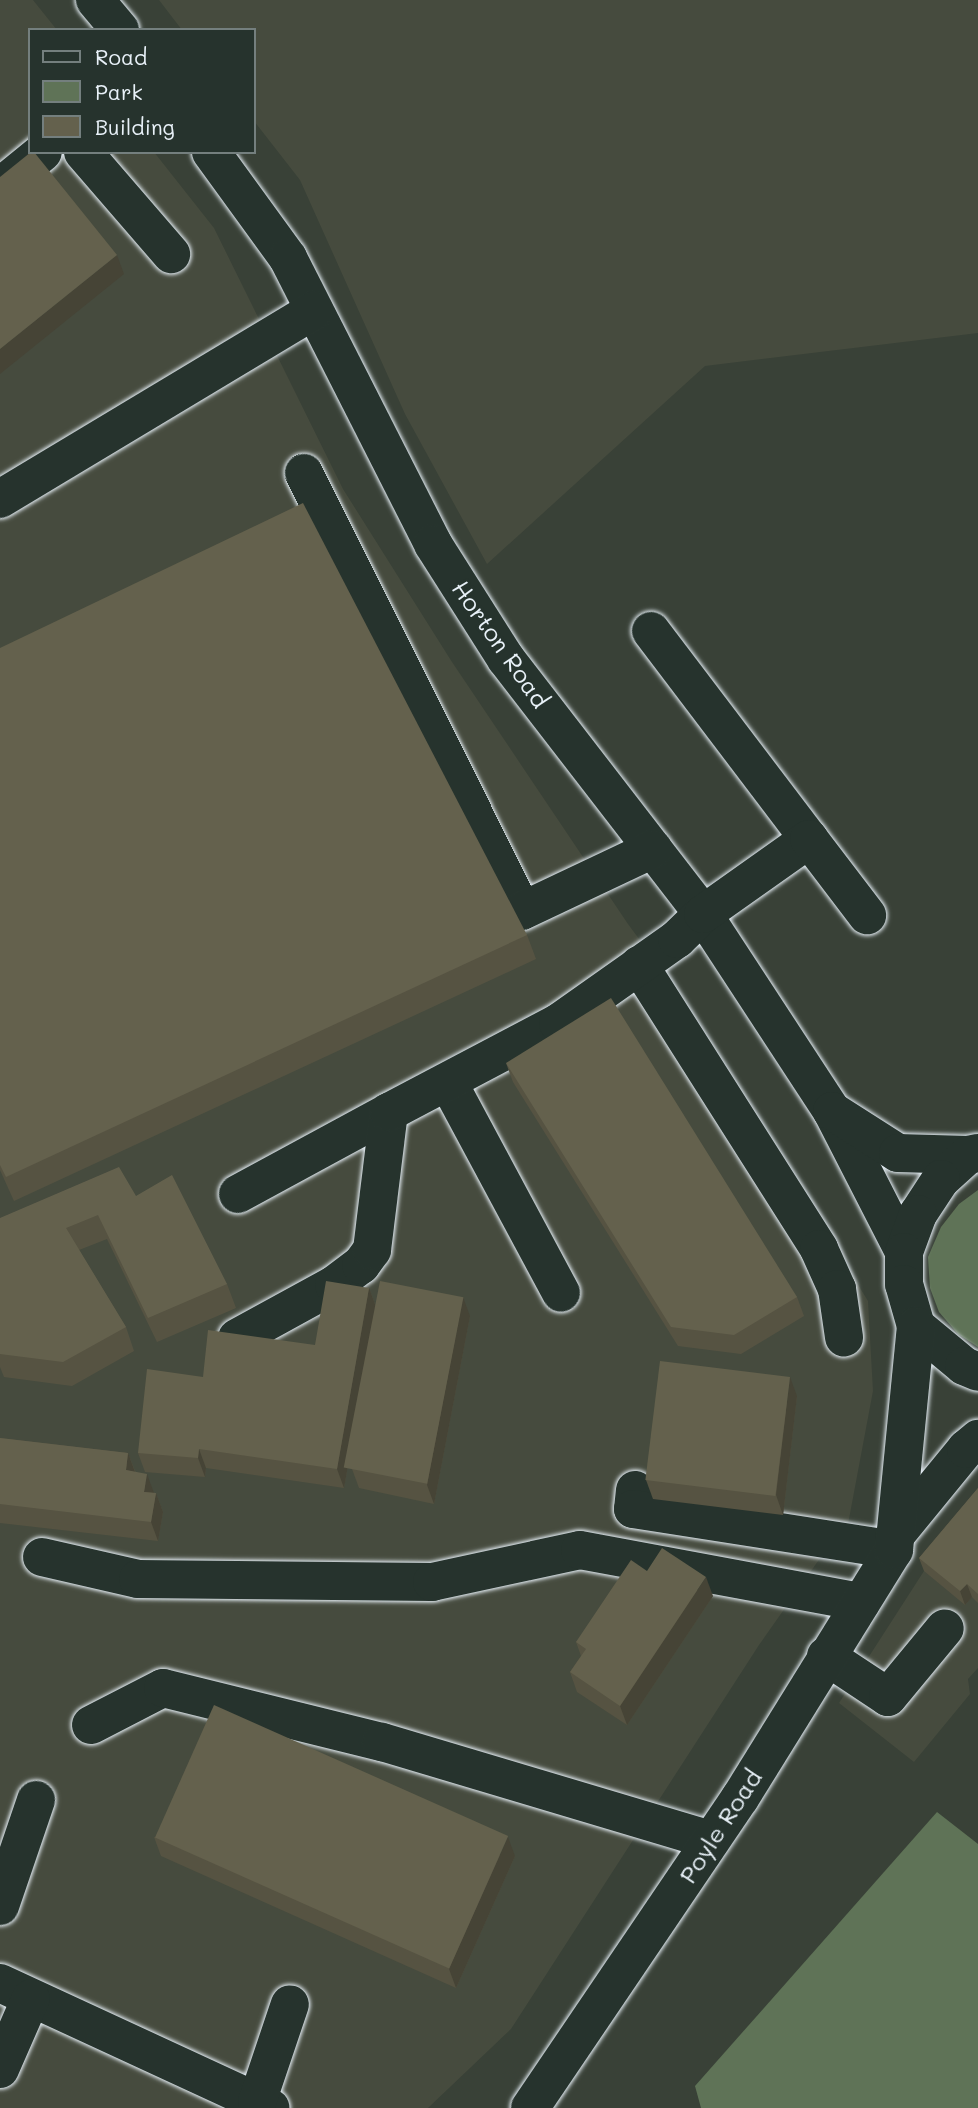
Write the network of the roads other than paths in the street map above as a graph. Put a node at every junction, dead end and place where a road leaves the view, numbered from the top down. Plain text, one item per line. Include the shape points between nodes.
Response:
1 (95, 0) edge
2 (118, 28) edge
3 (41, 154) edge
4 (85, 154) edge
5 (212, 154) edge
6 (0, 187) edge
7 (171, 254) dead end
8 (314, 310) junction
9 (304, 473) dead end
10 (0, 499) edge
11 (651, 631) dead end
12 (808, 839) junction
13 (653, 849) junction
14 (703, 914) junction
15 (867, 915) dead end
16 (639, 965) junction
17 (447, 1082) junction
18 (832, 1111) junction
19 (389, 1112) junction
20 (973, 1154) edge
21 (238, 1194) dead end
22 (904, 1252) junction
23 (561, 1293) dead end
24 (916, 1325) junction
25 (844, 1337) dead end
26 (237, 1338) edge
27 (978, 1372) edge
28 (978, 1439) edge
29 (635, 1490) dead end
30 (894, 1544) junction
31 (42, 1557) dead end
32 (861, 1602) junction
33 (945, 1628) dead end
34 (826, 1656) junction
35 (91, 1725) dead end
36 (36, 1800) dead end
37 (711, 1840) junction
38 (0, 1906) edge
39 (15, 1990) edge
40 (290, 2004) dead end
41 (0, 2069) edge
42 (204, 2094) edge
43 (264, 2105) edge
44 (530, 2108) edge

1 - 2 street
3 - 6 street
4 - 7 street
5 - 8 street, Horton Road via 288,258
8 - 10 street
8 - 13 street, Horton Road via 448,567 506,659
9 - 13 street via 522,911
11 - 12 street
12 - 14 street
12 - 15 street
13 - 14 street, Horton Road
14 - 16 street
14 - 18 street, Horton Road
16 - 17 street via 558,1023
16 - 25 street via 819,1249 837,1289
17 - 19 street
17 - 23 street
18 - 20 street, Horton Road via 898,1153
18 - 22 street, Horton Road
19 - 21 street
19 - 26 street via 372,1250 361,1265 334,1285
20 - 22 street via 942,1179 918,1213
22 - 24 street via 904,1284
24 - 27 street via 964,1366
24 - 30 street, Poyle Road
28 - 30 street, Poyle Road
29 - 30 street via 633,1509
30 - 32 street, Poyle Road
31 - 32 street via 138,1579 432,1582 580,1550
32 - 34 street, Poyle Road
33 - 34 street via 888,1697
34 - 37 street, Poyle Road
35 - 37 street via 163,1688 382,1742
36 - 38 street
37 - 44 street, Poyle Road
39 - 41 street
39 - 42 street
40 - 43 street
42 - 43 street

